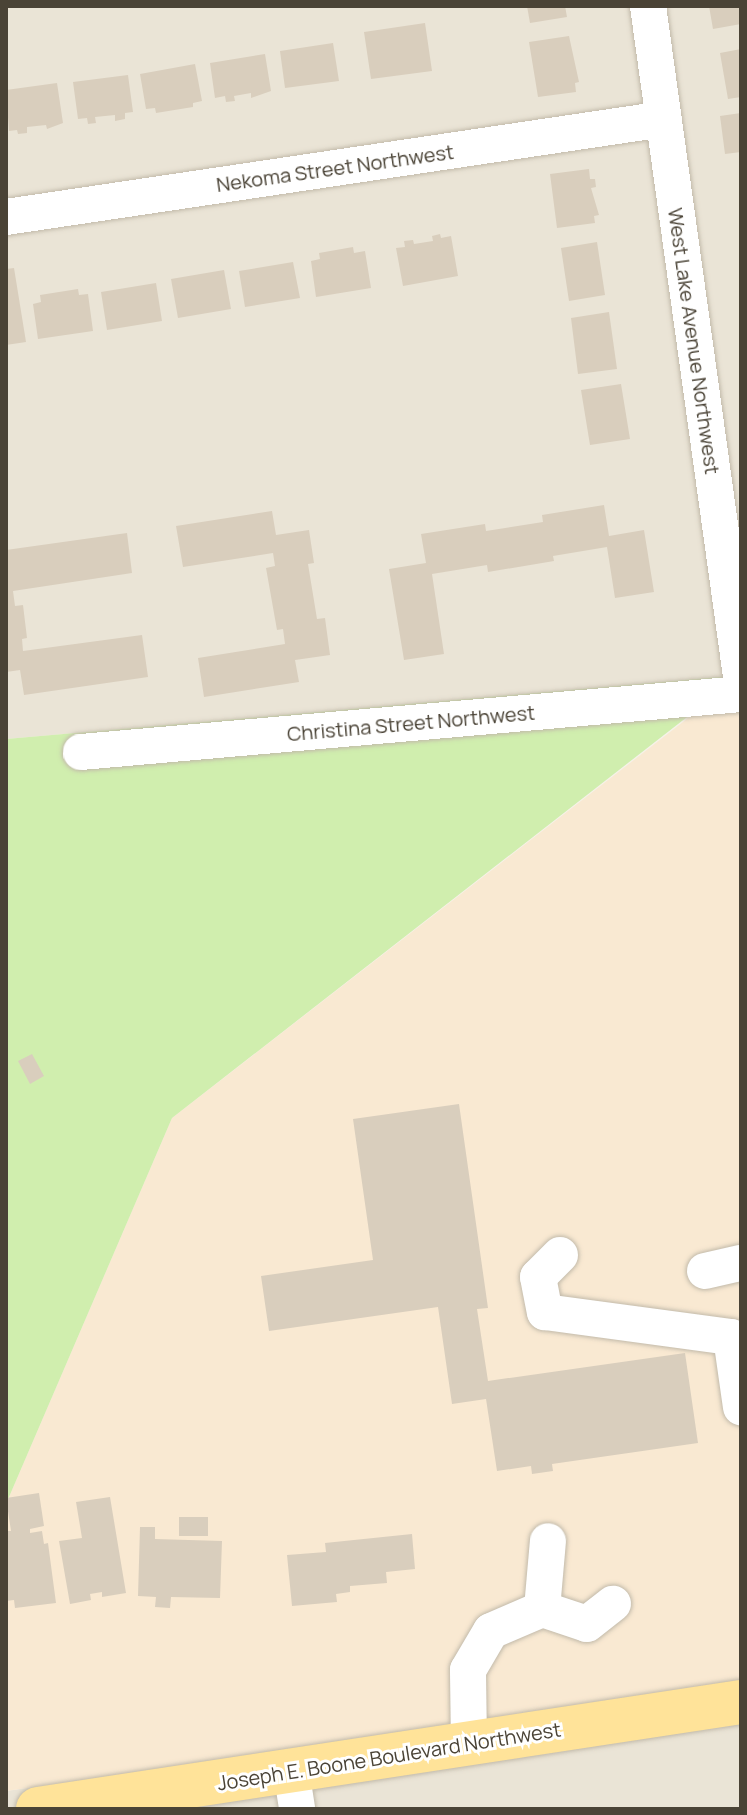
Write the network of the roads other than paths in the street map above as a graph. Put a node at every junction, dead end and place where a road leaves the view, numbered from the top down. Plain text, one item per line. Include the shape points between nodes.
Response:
1 (648, 6) edge
2 (664, 119) junction
3 (6, 217) edge
4 (729, 500) edge
5 (741, 676) edge
6 (741, 694) edge
7 (81, 752) dead end
8 (560, 1255) dead end
9 (741, 1263) edge
10 (705, 1271) dead end
11 (741, 1407) edge
12 (548, 1541) dead end
13 (613, 1604) dead end
14 (542, 1609) junction
15 (741, 1702) edge
16 (469, 1744) junction
17 (294, 1790) edge
18 (38, 1809) edge

1 - 2 street, West Lake Avenue Northwest
2 - 3 street, Nekoma Street Northwest
2 - 4 street, West Lake Avenue Northwest
4 - 5 street, West Lake Avenue Northwest
6 - 7 street, Christina Street Northwest
8 - 11 street via 538,1277 545,1312 731,1337
9 - 10 street
12 - 14 street
13 - 14 street via 587,1624
14 - 16 street via 491,1631 468,1670
15 - 16 main road, Joseph E. Boone Boulevard Northwest
16 - 17 main road, Joseph E. Boone Boulevard Northwest
17 - 18 main road, Joseph E. Boone Boulevard Northwest

